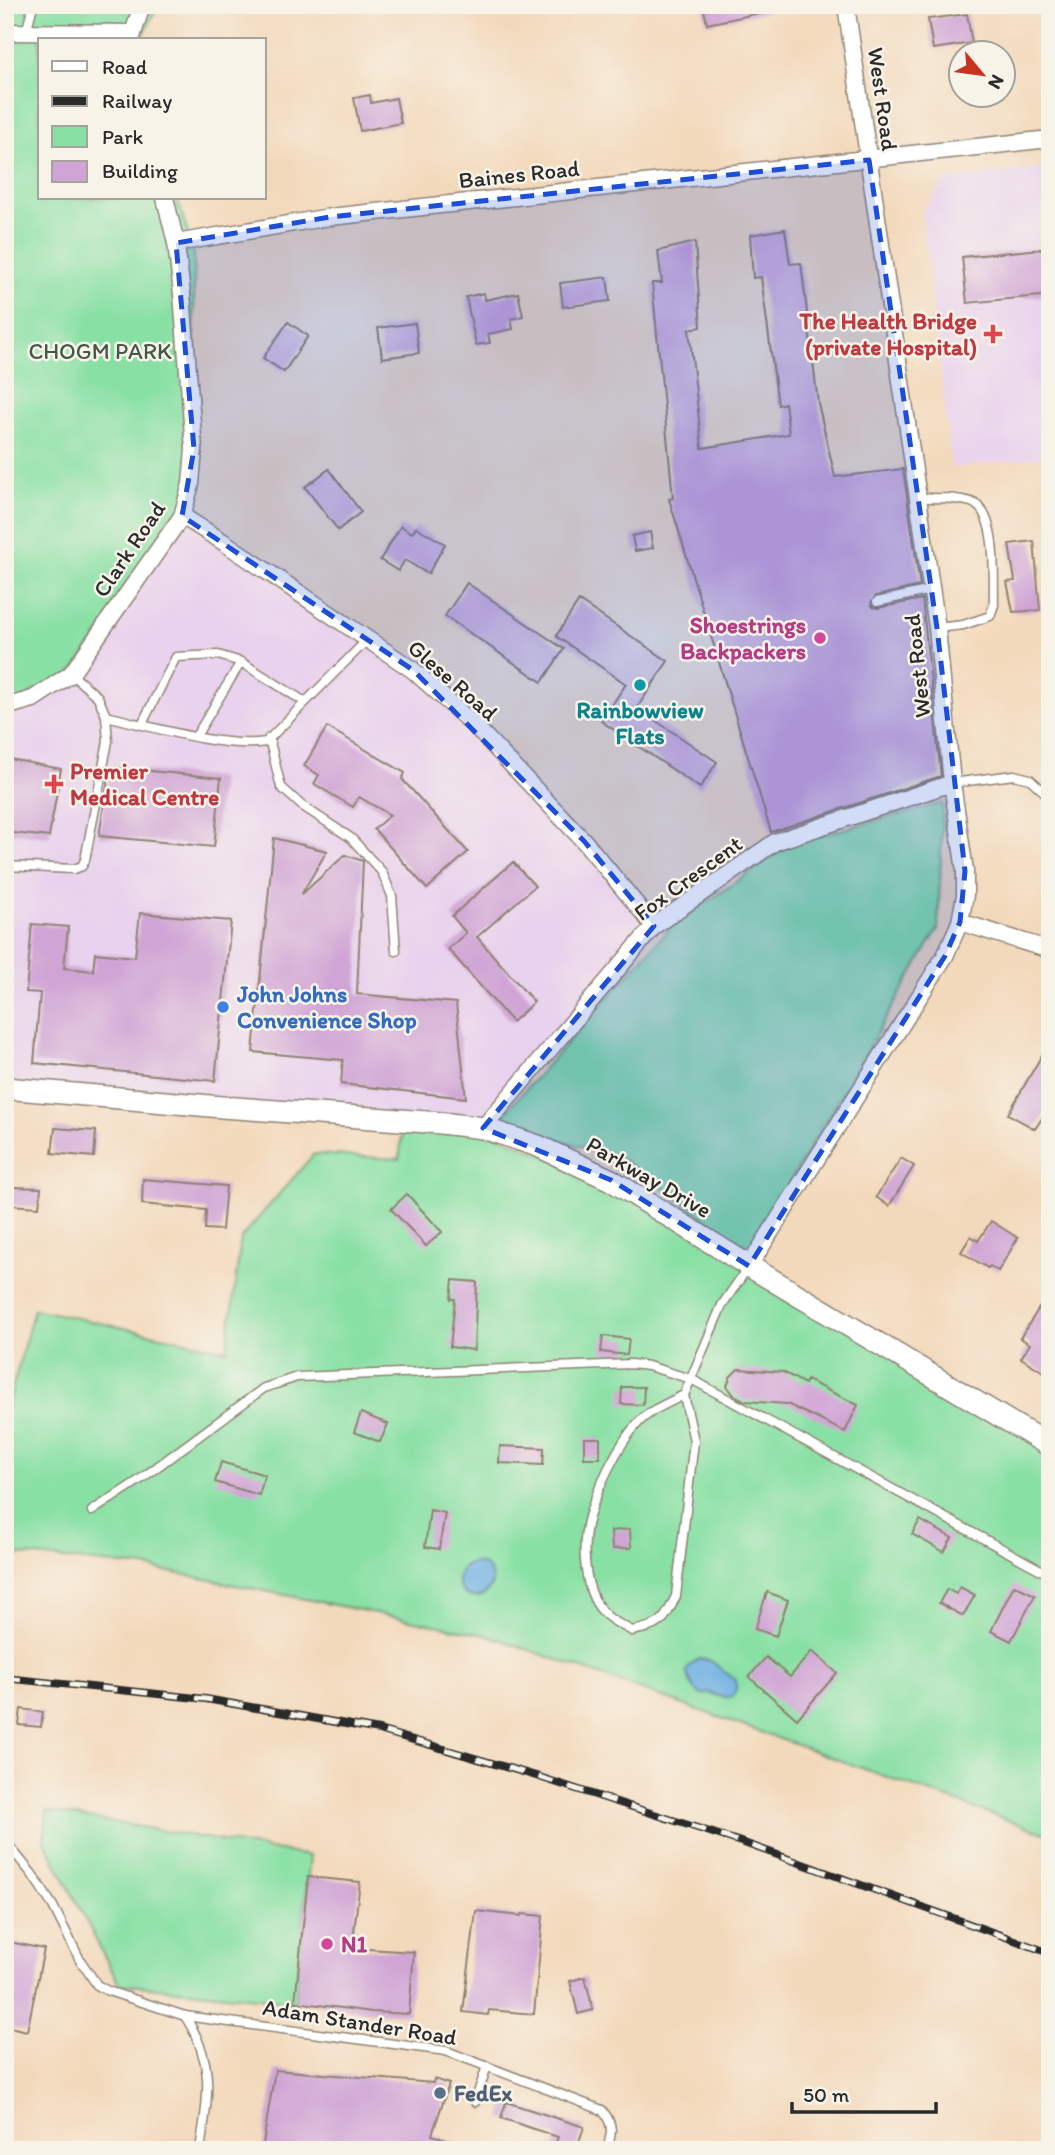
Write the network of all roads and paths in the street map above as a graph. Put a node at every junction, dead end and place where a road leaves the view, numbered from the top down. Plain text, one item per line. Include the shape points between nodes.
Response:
1 (33, 5) edge
2 (142, 5) edge
3 (846, 5) edge
4 (5, 32) edge
5 (26, 34) junction
6 (132, 37) edge
7 (1050, 139) edge
8 (869, 160) junction
9 (165, 200) edge
10 (176, 243) junction
11 (916, 498) junction
12 (182, 516) junction
13 (931, 590) junction
14 (877, 602) dead end
15 (937, 628) junction
16 (368, 640) junction
17 (241, 663) junction
18 (71, 674) junction
19 (305, 702) junction
20 (5, 707) edge
21 (106, 716) junction
22 (142, 724) junction
23 (196, 736) junction
24 (270, 738) junction
25 (952, 783) junction
26 (1050, 797) edge
27 (5, 866) edge
28 (960, 922) junction
29 (654, 926) junction
30 (1050, 950) edge
31 (396, 951) dead end
32 (5, 1088) edge
33 (483, 1128) junction
34 (749, 1266) junction
35 (691, 1379) junction
36 (684, 1395) junction
37 (1050, 1446) edge
38 (92, 1511) dead end
39 (1050, 1575) edge
40 (5, 1841) edge
41 (185, 2016) junction
42 (487, 2066) junction
43 (475, 2102) dead end
44 (200, 2150) edge
45 (607, 2150) edge

1 - 5 lane
2 - 6 street
3 - 8 street, West Road
4 - 5 street
5 - 6 street
7 - 8 street, Baines Road
8 - 10 street, Baines Road via 330,217
8 - 11 street, West Road
9 - 10 street, Clark Road
10 - 12 street, Clark Road via 194,449
11 - 13 street, West Road
11 - 15 lane via 974,502 984,510 991,528 994,605 990,616
12 - 16 street, Glese Road
12 - 18 street, Clark Road
13 - 14 lane
13 - 15 street, West Road
15 - 25 street, West Road
16 - 19 lane
16 - 29 street, Glese Road via 413,670 474,725 584,841
17 - 19 lane
17 - 22 lane via 218,655 176,657
17 - 23 lane
18 - 20 street, Clark Road via 33,699
18 - 21 lane via 98,697
19 - 24 lane
21 - 22 lane
21 - 27 lane via 108,741 82,866
22 - 23 lane
23 - 24 lane via 250,745
24 - 31 lane via 281,787 351,838 382,872 392,896
25 - 26 lane via 1014,775 1030,779
25 - 28 street, West Road via 965,871
25 - 29 street, Fox Crescent via 775,842
28 - 30 street
28 - 34 street, West Road via 945,956
29 - 33 street, Fox Crescent
32 - 33 street, Parkway Drive
33 - 34 street, Parkway Drive via 538,1146 611,1180
34 - 35 lane via 722,1305
34 - 37 street, Parkway Drive
35 - 36 lane
35 - 38 lane via 631,1364 297,1377 264,1388
35 - 39 lane
36 - 36 lane via 650,1412 632,1430 588,1518 585,1551 590,1589 605,1615 632,1631 666,1618 676,1596 694,1441
40 - 41 lane, Adam Stander Road via 53,1906 97,1985
41 - 42 lane, Adam Stander Road via 446,2050
41 - 44 lane via 198,2037 207,2070
42 - 43 lane
42 - 45 lane, Adam Stander Road via 602,2110 612,2129

